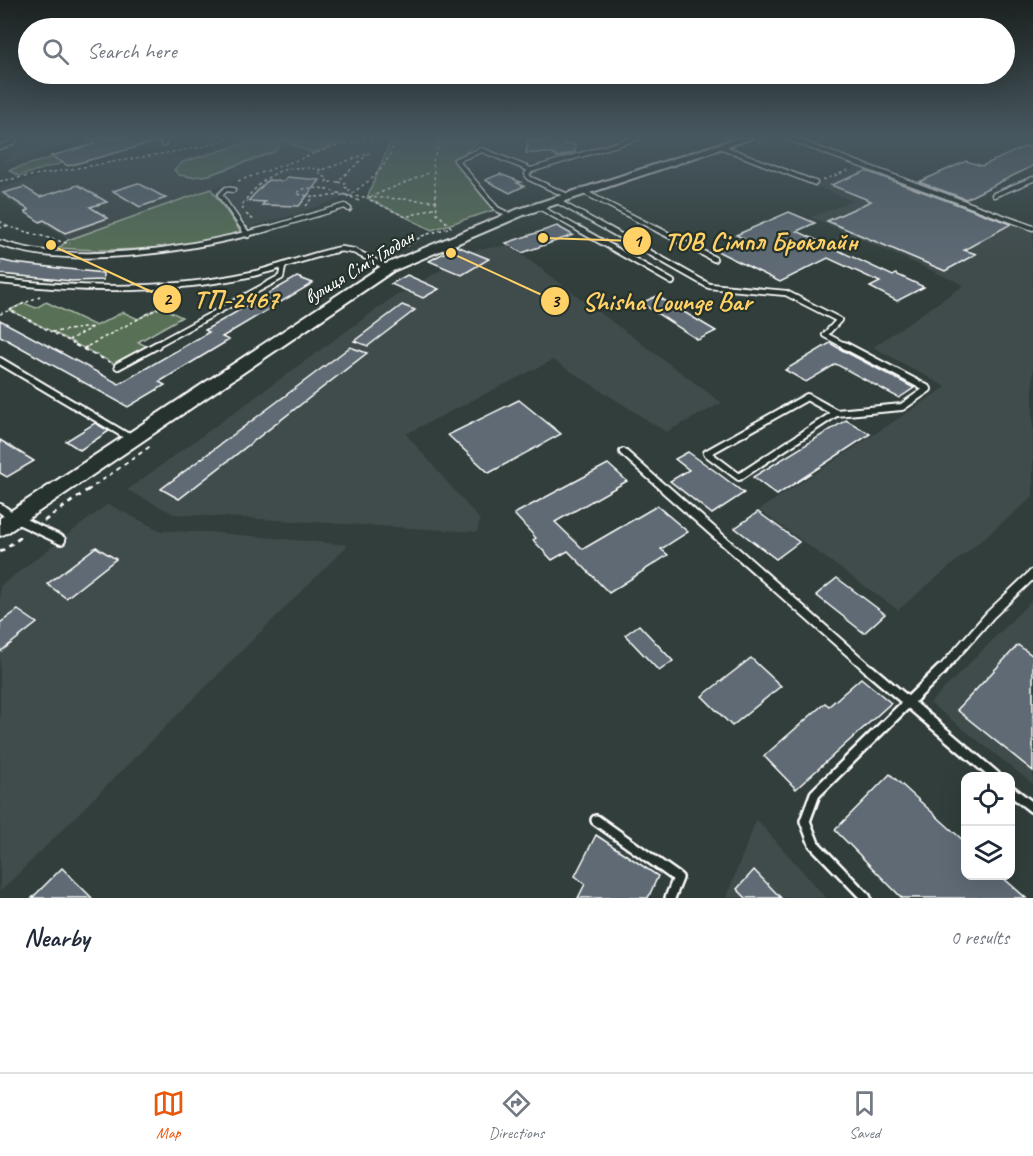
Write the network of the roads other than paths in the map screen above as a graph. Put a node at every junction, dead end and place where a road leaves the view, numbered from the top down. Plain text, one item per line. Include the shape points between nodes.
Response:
1 (473, 180) edge
2 (533, 180) edge
3 (620, 180) edge
4 (806, 180) edge
5 (902, 180) edge
6 (1031, 180) edge
7 (814, 183) dead end
8 (233, 190) dead end
9 (993, 195) dead end
10 (570, 196) junction
11 (539, 207) junction
12 (349, 209) dead end
13 (511, 216) junction
14 (1033, 228) edge
15 (248, 235) junction
16 (0, 243) edge
17 (714, 259) dead end
18 (283, 267) junction
19 (388, 268) junction
20 (0, 281) edge
21 (672, 282) dead end
22 (0, 361) edge
23 (118, 366) road end
24 (836, 413) junction
25 (130, 438) junction
26 (623, 452) dead end
27 (0, 508) edge
28 (14, 518) junction
29 (0, 528) edge
30 (61, 540) dead end
31 (1033, 574) edge
32 (908, 704) junction
33 (989, 772) edge
34 (1015, 793) edge
35 (1033, 808) edge
36 (596, 820) dead end
37 (670, 898) edge
38 (866, 898) edge

1 - 13 lane via 497,209
2 - 10 lane
3 - 10 street, вулиця Сім'ї Глодан
4 - 7 lane
5 - 14 lane
6 - 9 lane
8 - 15 lane via 226,189 220,195
10 - 11 street, вулиця Сім'ї Глодан
10 - 17 lane
10 - 24 lane via 709,286 786,293 840,320 825,334 928,389 902,406
11 - 13 street, вулиця Сім'ї Глодан
11 - 21 lane
12 - 15 lane via 345,206
13 - 19 street, вулиця Сім'ї Глодан
15 - 16 lane via 192,247 110,255 26,250
18 - 19 lane via 346,249
18 - 20 lane via 171,287 136,289
18 - 23 lane via 280,277
19 - 25 street, вулиця Сім'ї Глодан
22 - 25 lane
24 - 24 lane via 739,477 707,453 807,396
25 - 28 street, вулиця Сім'ї Глодан
26 - 32 lane
27 - 28 lane
28 - 29 street, вулиця Сім'ї Глодан
28 - 30 lane
31 - 32 lane
32 - 33 lane
32 - 38 lane via 816,794 805,821 814,844
34 - 35 lane
36 - 37 lane via 678,878

